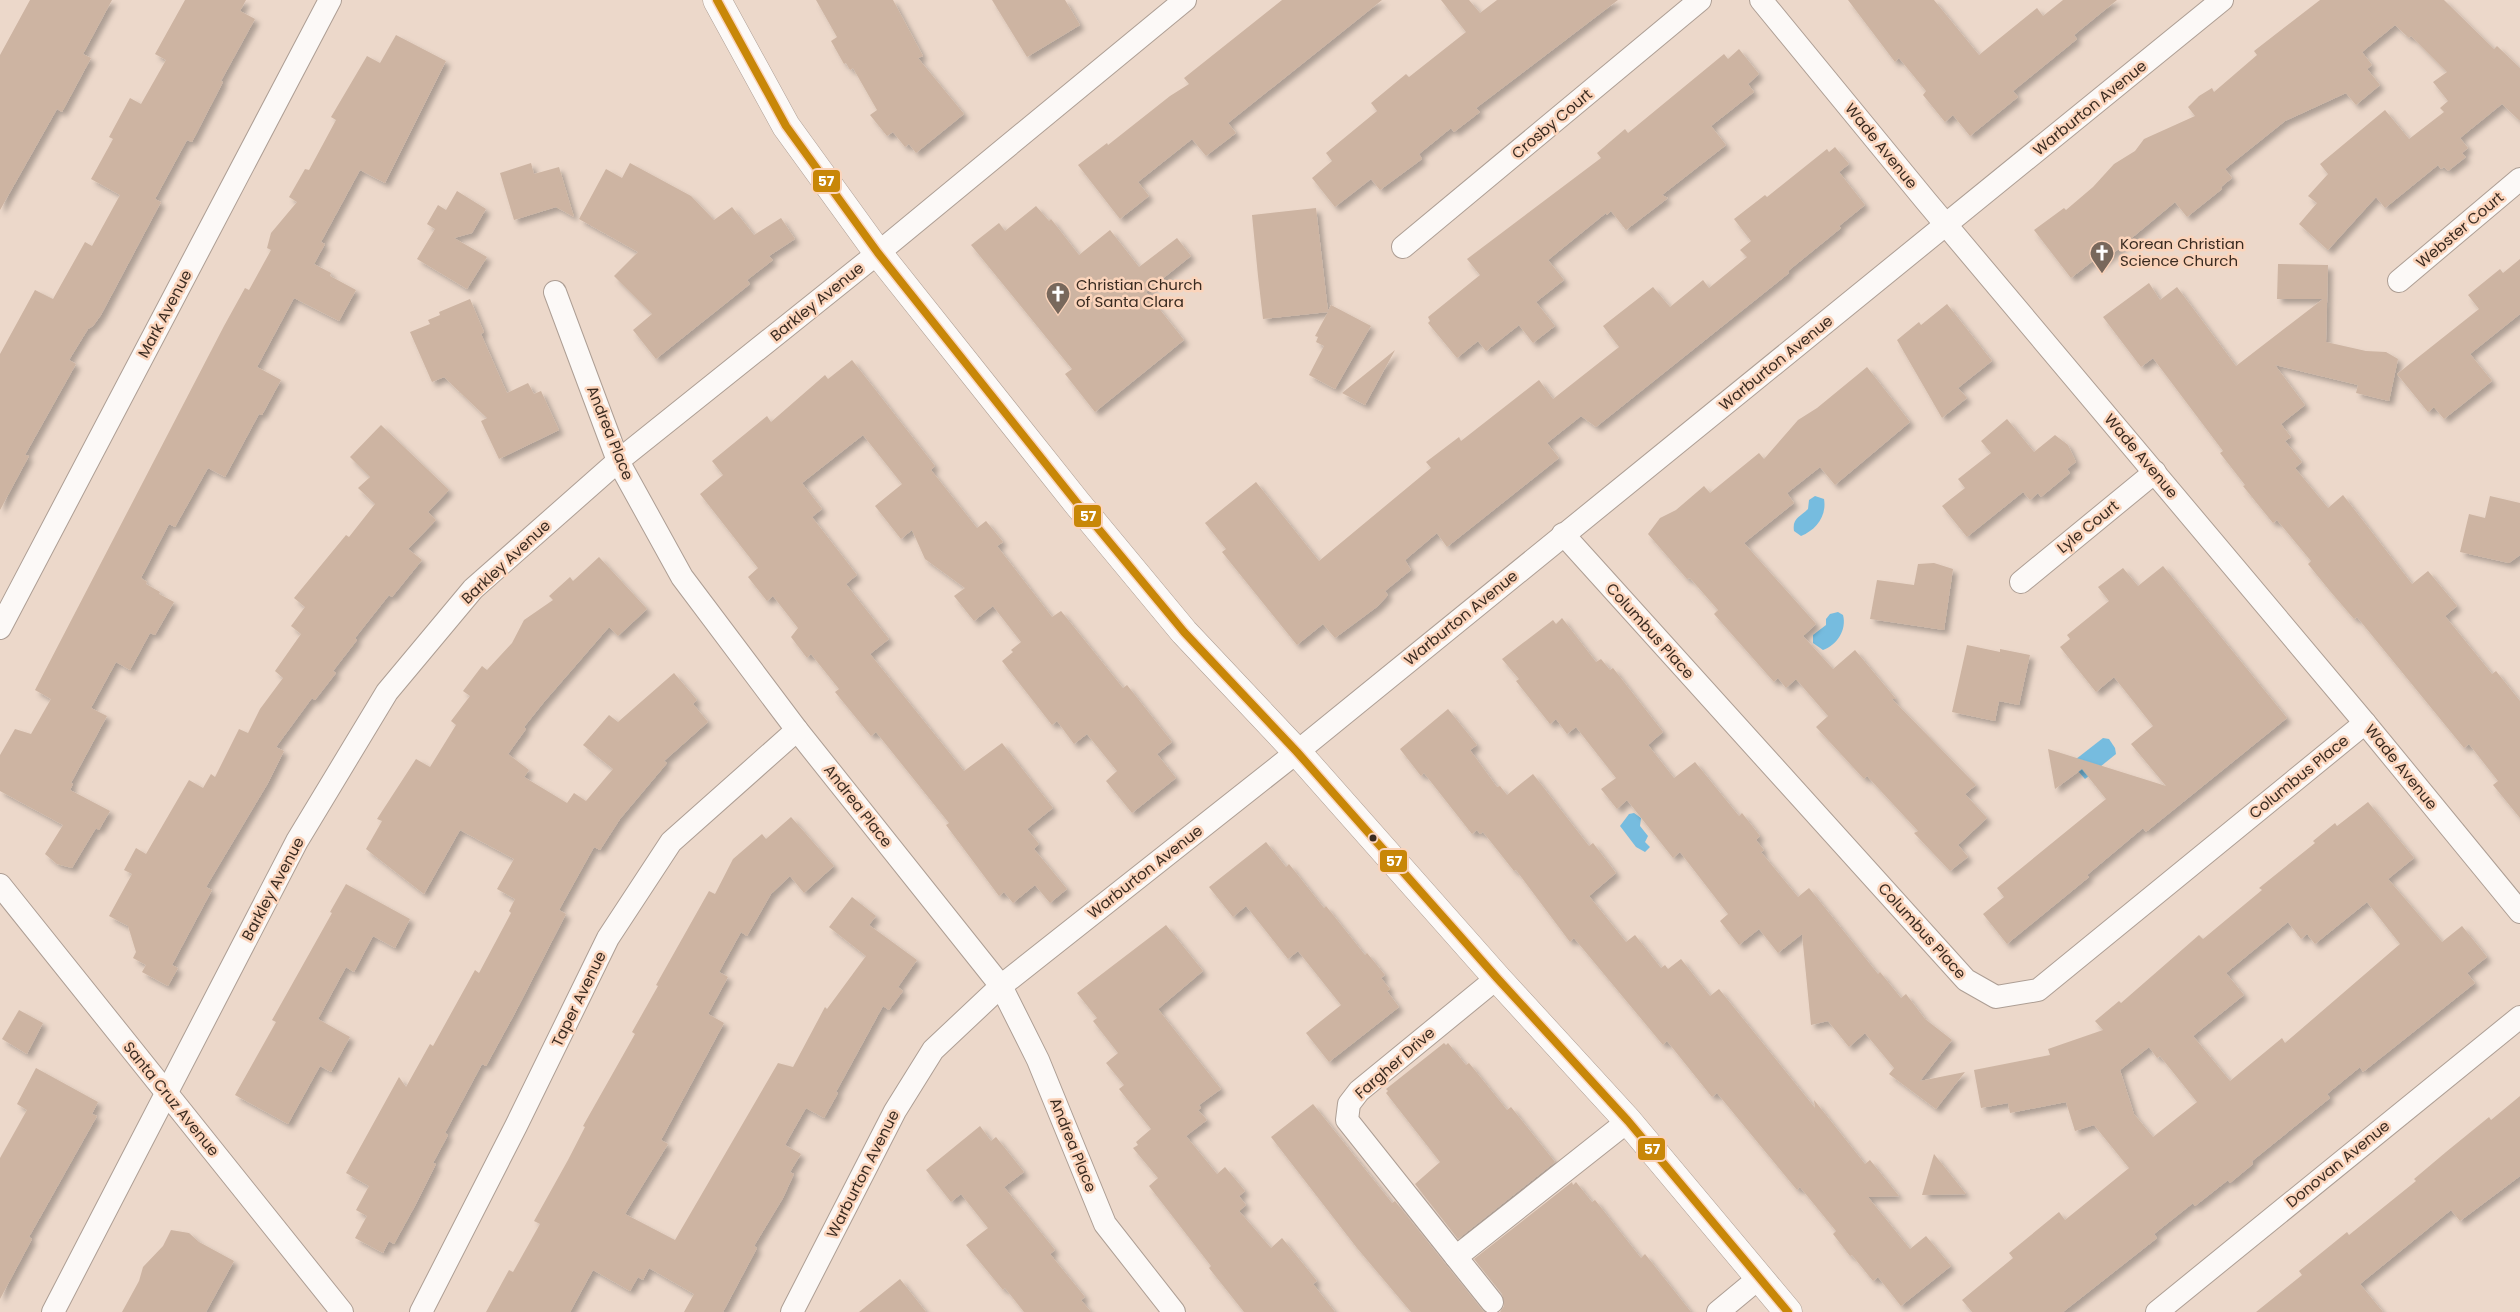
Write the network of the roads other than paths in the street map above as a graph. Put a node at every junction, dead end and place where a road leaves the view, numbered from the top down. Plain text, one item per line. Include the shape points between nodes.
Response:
1 (330, 0) edge
2 (717, 0) edge
3 (1700, 0) edge
4 (1761, 0) edge
5 (2222, 0) edge
6 (1170, 4) edge
7 (2520, 180) edge
8 (1947, 225) junction
9 (1403, 247) dead end
10 (878, 253) junction
11 (2399, 281) dead end
12 (555, 292) dead end
13 (618, 461) junction
14 (2155, 472) junction
15 (1563, 534) junction
16 (2021, 582) dead end
17 (0, 628) edge
18 (2365, 723) junction
19 (797, 730) junction
20 (1297, 752) junction
21 (0, 886) edge
22 (2520, 912) edge
23 (1497, 978) junction
24 (1001, 986) junction
25 (2520, 1017) edge
26 (167, 1093) junction
27 (1628, 1121) junction
28 (1456, 1257) junction
29 (1759, 1278) junction
30 (1492, 1302) dead end
31 (53, 1312) edge
32 (342, 1312) edge
33 (421, 1312) edge
34 (792, 1312) edge
35 (1174, 1312) edge
36 (1718, 1312) edge
37 (1788, 1312) edge
38 (2157, 1312) edge

1 - 17 street, Mark Avenue
2 - 10 main road via 786,126
3 - 9 street, Crosby Court
4 - 8 street, Wade Avenue
5 - 8 street, Warburton Avenue
6 - 10 street, Barkley Avenue
7 - 11 street, Webster Court
8 - 14 street, Wade Avenue
8 - 15 street, Warburton Avenue
10 - 13 street, Barkley Avenue
10 - 20 main road via 1184,632
12 - 13 street, Andrea Place
13 - 19 street, Andrea Place via 682,577
13 - 26 street, Barkley Avenue via 473,589 387,692 297,841
14 - 16 street, Lyle Court
14 - 18 street, Wade Avenue
15 - 18 street, Columbus Place via 1966,980 1996,997 2038,990
15 - 20 street, Warburton Avenue
18 - 22 street, Wade Avenue
19 - 24 street, Andrea Place
19 - 33 street, Taper Avenue via 671,842 608,938
20 - 23 main road
20 - 24 street, Warburton Avenue
21 - 26 street, Santa Cruz Avenue
23 - 27 main road
23 - 28 street, Fargher Drive via 1359,1090 1349,1104 1348,1120
24 - 34 street, Warburton Avenue via 934,1050 895,1111
24 - 35 street, Andrea Place via 1038,1060 1105,1224
25 - 38 street, Donovan Avenue
26 - 31 street, Barkley Avenue
26 - 32 street, Santa Cruz Avenue
27 - 28 street
27 - 29 main road
28 - 30 street, Fargher Drive
29 - 36 street
29 - 37 main road

